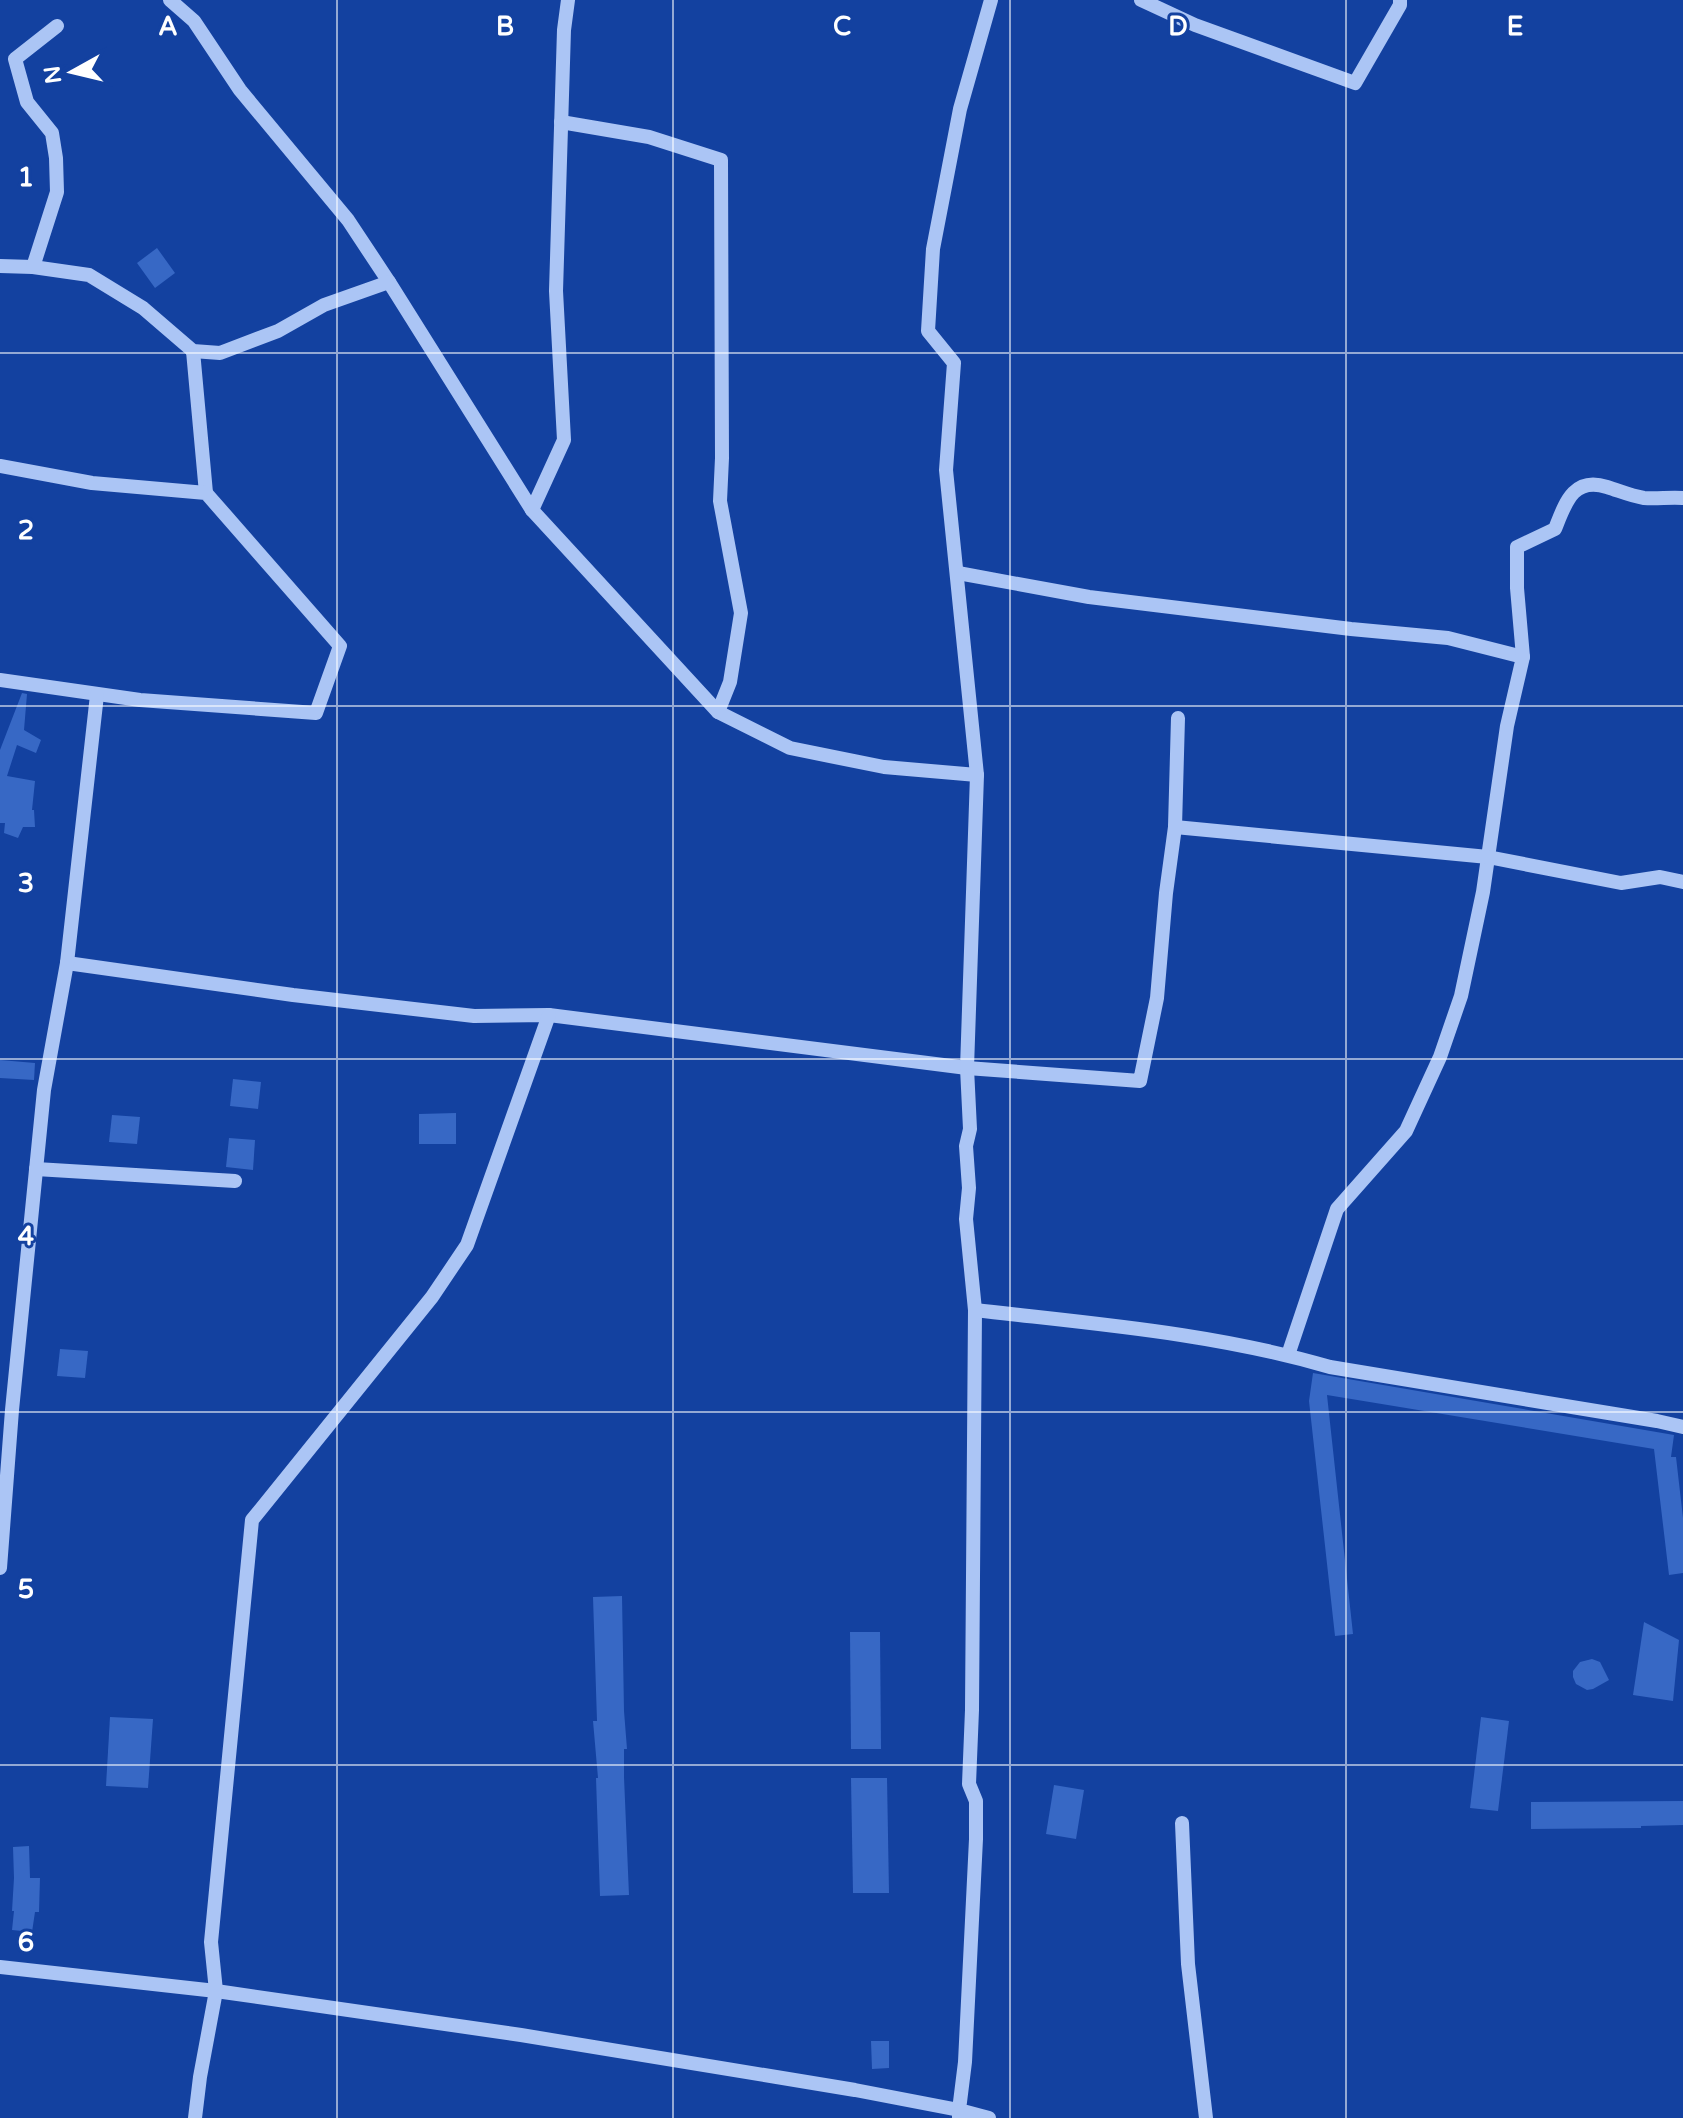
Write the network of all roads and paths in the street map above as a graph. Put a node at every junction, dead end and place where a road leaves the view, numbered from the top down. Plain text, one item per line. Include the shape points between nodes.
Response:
1 (170, 0) edge
2 (568, 0) edge
3 (991, 0) edge
4 (1141, 0) edge
5 (1400, 0) edge
6 (57, 26) dead end
7 (561, 122) junction
8 (0, 266) edge
9 (33, 267) junction
10 (389, 282) junction
11 (193, 351) junction
12 (0, 466) edge
13 (206, 493) junction
14 (1683, 498) edge
15 (532, 510) junction
16 (958, 573) junction
17 (1523, 657) junction
18 (0, 680) edge
19 (97, 695) junction
20 (718, 712) junction
21 (1178, 718) dead end
22 (977, 775) junction
23 (1175, 827) junction
24 (1488, 857) junction
25 (1683, 882) edge
26 (67, 963) junction
27 (549, 1015) junction
28 (967, 1068) junction
29 (36, 1169) junction
30 (235, 1181) dead end
31 (975, 1310) junction
32 (1288, 1355) junction
33 (1683, 1427) edge
34 (0, 1568) edge
35 (1182, 1823) dead end
36 (0, 1967) edge
37 (216, 1991) junction
38 (959, 2114) edge
39 (195, 2118) edge
40 (989, 2118) edge
41 (1206, 2118) edge

1 - 10 street via 194,21 240,90 348,220
2 - 7 street
3 - 16 street via 960,109 933,249 928,331 954,363 946,470
4 - 5 street via 1355,83
6 - 9 street via 15,59 27,102 52,133 56,158 57,192
7 - 15 street via 556,291 564,440
7 - 20 street via 649,137 721,160 720,501 741,613 730,682
8 - 9 street
9 - 11 street via 89,275 143,308
10 - 11 street via 220,353
10 - 15 street
11 - 13 street
12 - 13 street via 92,483
13 - 19 street via 340,646 316,713
14 - 17 street via 1647,498 1587,485 1566,502 1555,529 1517,547
15 - 20 street
16 - 17 street via 1089,597 1448,638
16 - 22 street
17 - 24 street
18 - 19 street
19 - 26 street
20 - 22 street via 790,748 884,767
21 - 23 street
22 - 28 street
23 - 24 street
23 - 28 street via 1157,998 1140,1081
24 - 25 street via 1621,883 1660,877
24 - 32 street via 1461,996 1440,1057 1406,1131 1337,1209
26 - 27 street via 474,1016
26 - 29 street
27 - 28 street
27 - 37 street via 467,1245 432,1297 252,1520 211,1942
28 - 31 street via 966,1219
29 - 30 street
29 - 34 street
31 - 32 street via 1192,1335
31 - 38 street via 969,1784 976,1801 976,1839
32 - 33 street via 1330,1367
35 - 41 street via 1188,1964
36 - 37 street
37 - 38 street via 855,2090
37 - 39 street
38 - 40 street

